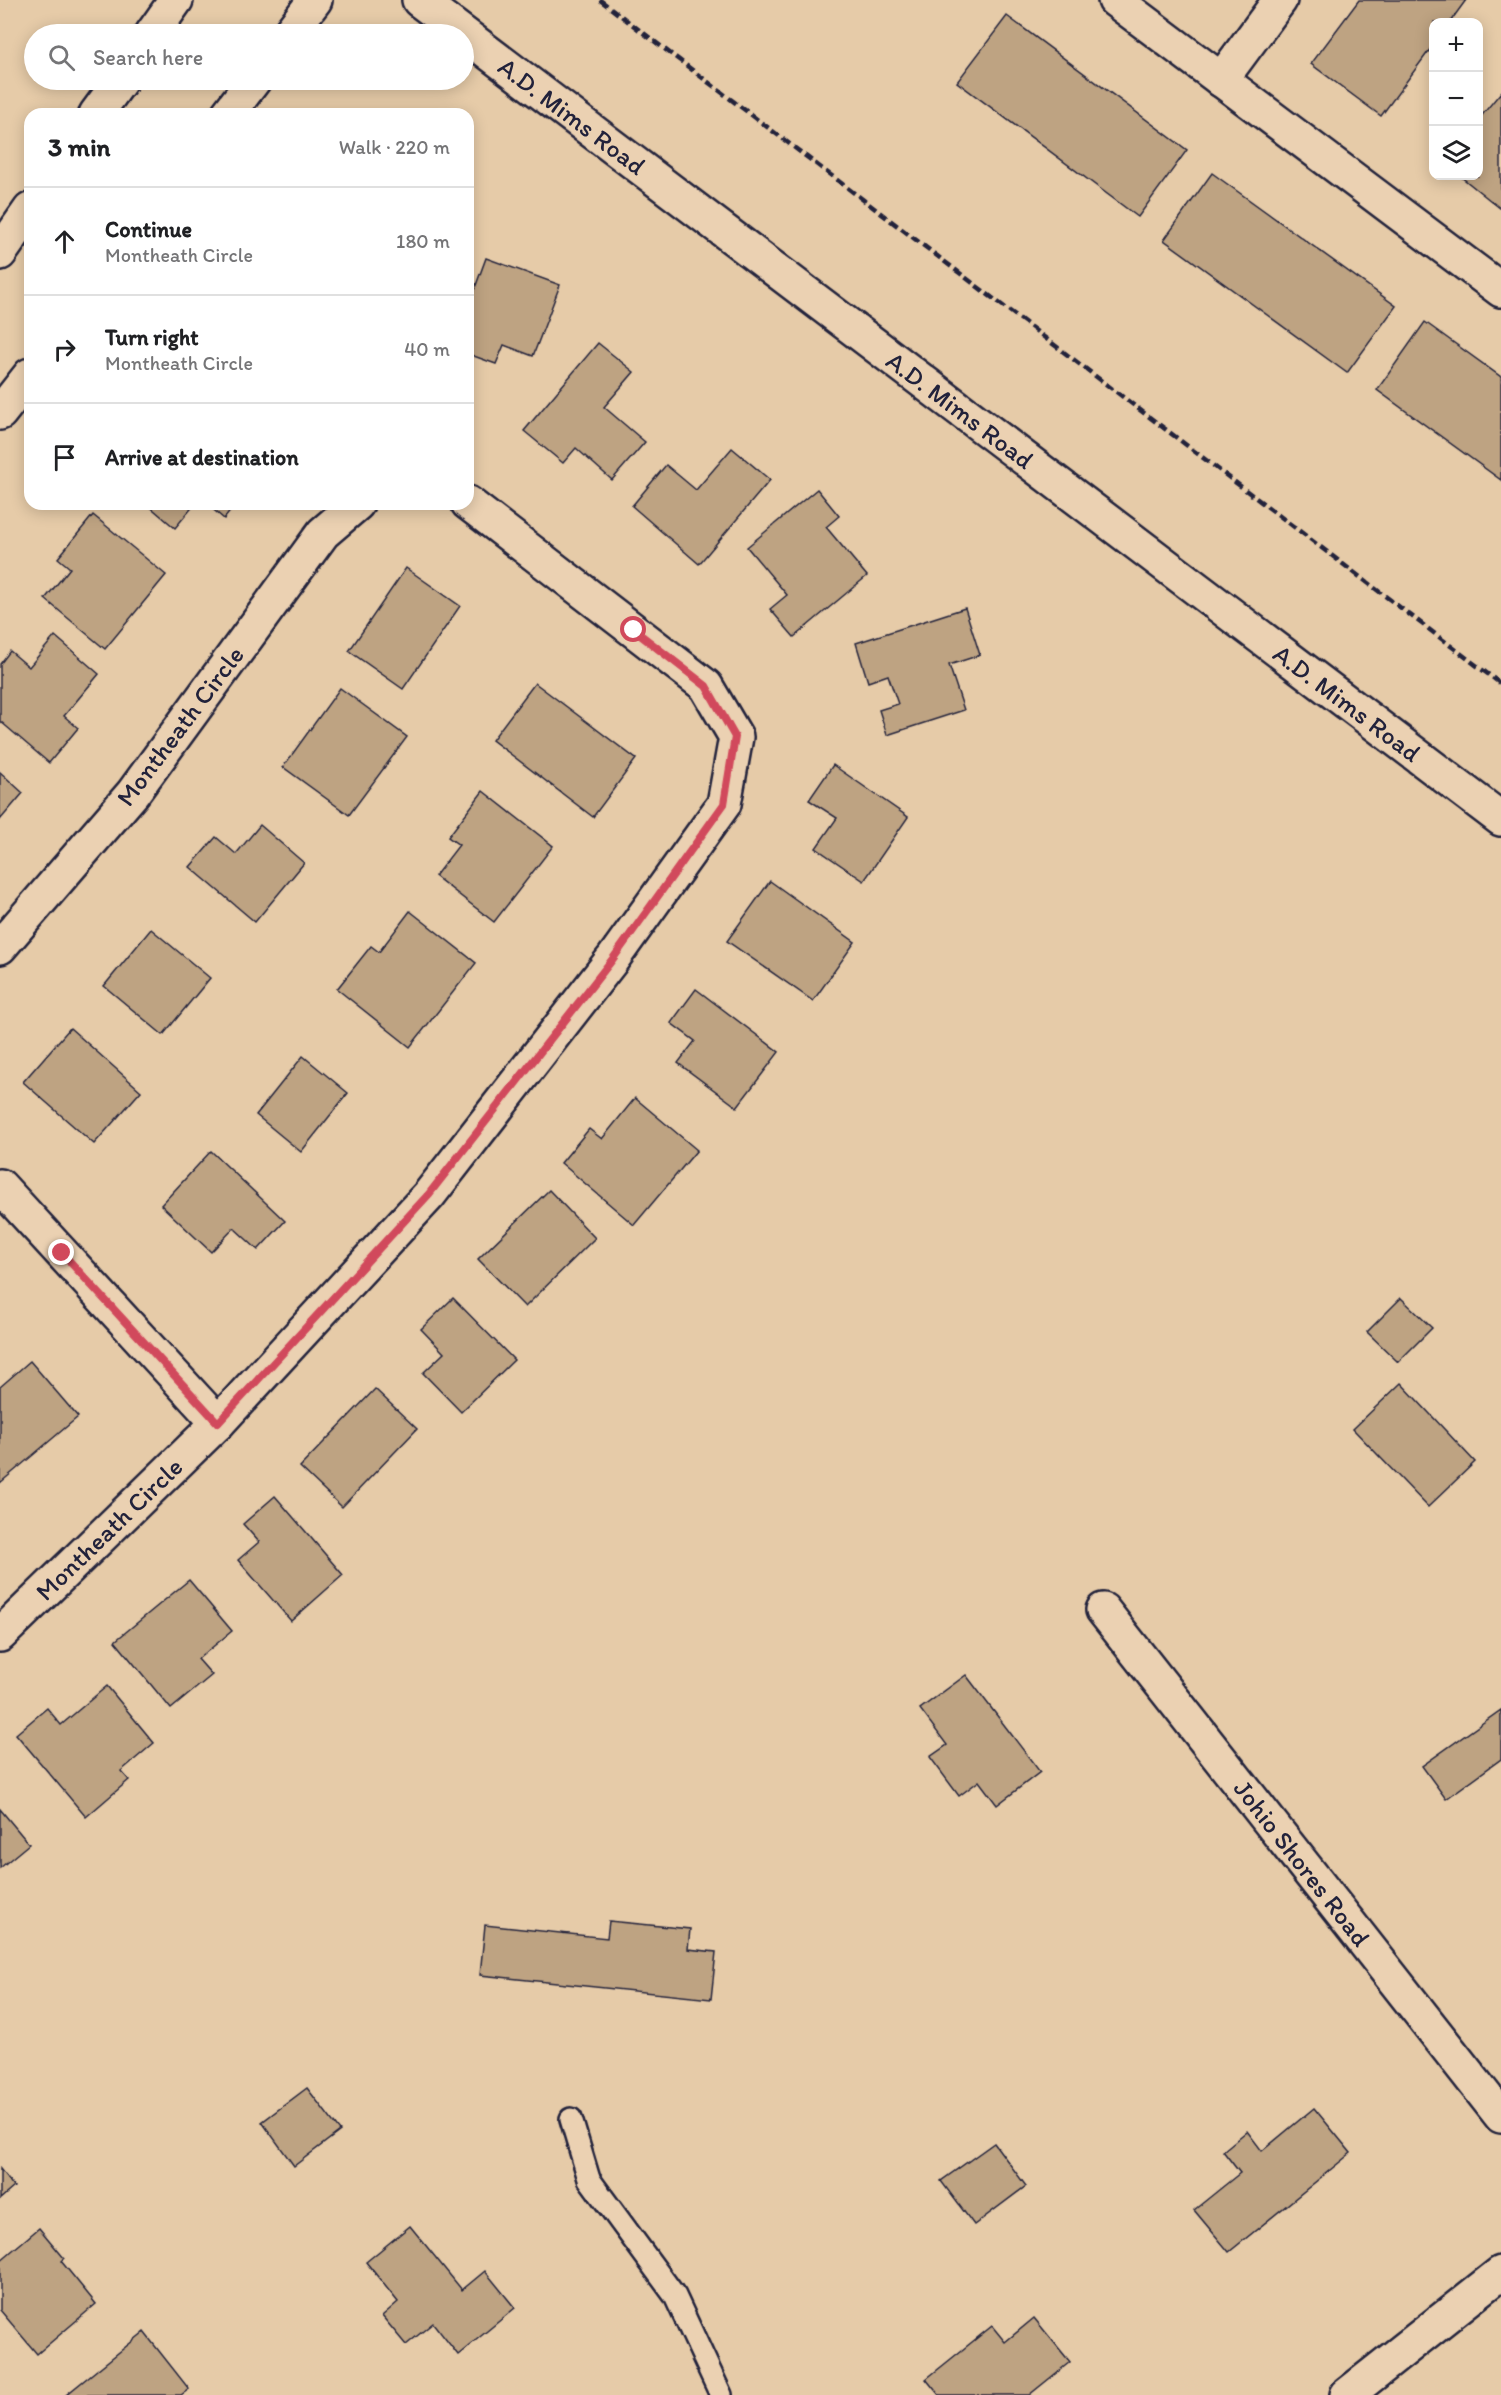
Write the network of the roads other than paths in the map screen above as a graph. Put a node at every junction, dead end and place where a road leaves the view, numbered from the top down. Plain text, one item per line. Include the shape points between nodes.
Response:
1 (176, 0) edge
2 (315, 0) edge
3 (419, 0) edge
4 (1115, 0) edge
5 (1280, 0) edge
6 (159, 24) edge
7 (296, 24) edge
8 (451, 24) edge
9 (474, 42) edge
10 (1221, 80) junction
11 (113, 90) edge
12 (246, 90) edge
13 (100, 108) edge
14 (233, 108) edge
15 (24, 219) edge
16 (0, 253) edge
17 (1501, 290) edge
18 (24, 383) edge
19 (0, 413) edge
20 (474, 508) edge
21 (350, 510) edge
22 (1501, 819) edge
23 (0, 947) edge
24 (0, 1186) edge
25 (218, 1423) junction
26 (1103, 1610) dead end
27 (0, 1635) edge
28 (1501, 2116) edge
29 (571, 2119) dead end
30 (1501, 2273) edge
31 (1351, 2394) edge
32 (721, 2395) edge

1 - 6 street
2 - 7 street
3 - 8 street, A.D. Mims Road
4 - 10 street
5 - 10 street
9 - 22 street, A.D. Mims Road
10 - 17 street
11 - 13 street
12 - 14 street
15 - 16 street
18 - 19 street
20 - 25 street, Montheath Circle via 706,686 735,737 724,804 612,960 429,1194
21 - 23 street, Montheath Circle via 323,532 132,793
24 - 25 street
25 - 27 street, Montheath Circle
26 - 28 street, Johio Shores Road
29 - 32 lane via 589,2179 675,2296
30 - 31 street

